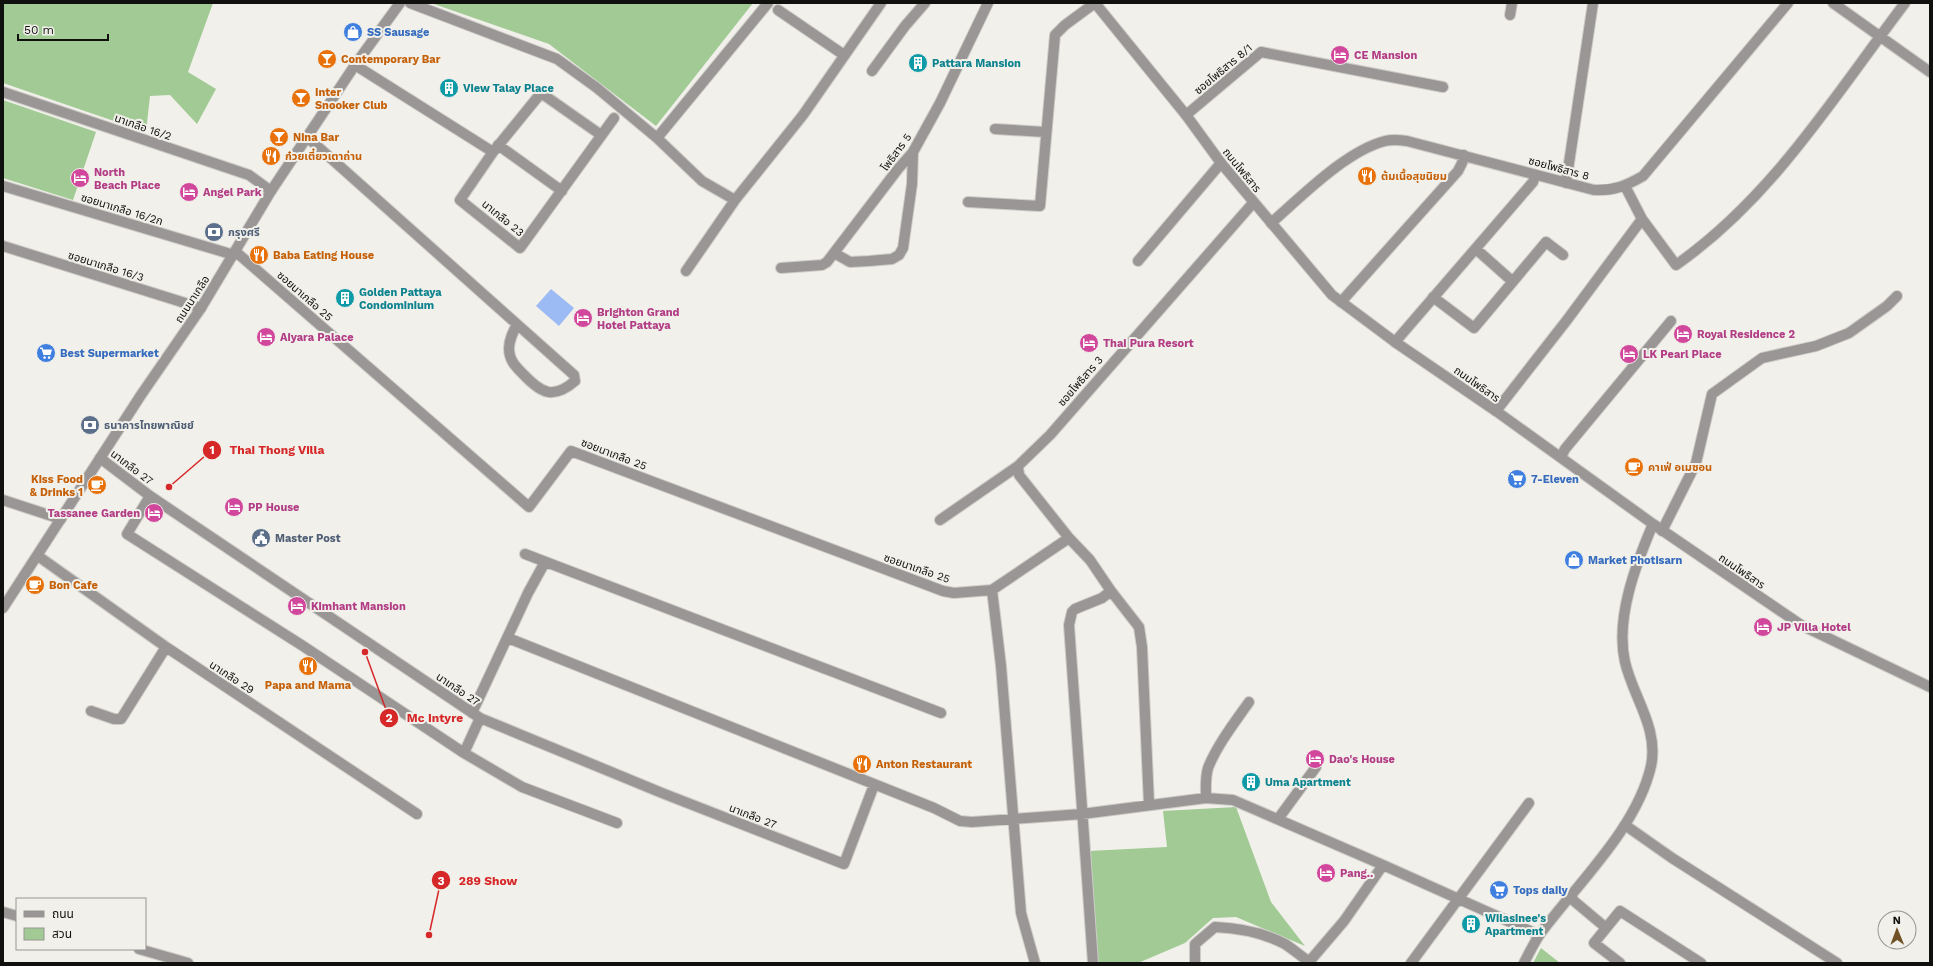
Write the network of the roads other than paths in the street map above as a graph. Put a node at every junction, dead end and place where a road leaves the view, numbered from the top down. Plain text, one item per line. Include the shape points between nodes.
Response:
1 (400, 3) edge
2 (410, 3) edge
3 (768, 3) edge
4 (925, 3) edge
5 (988, 3) edge
6 (1095, 3) edge
7 (1512, 3) edge
8 (1593, 3) edge
9 (1788, 3) edge
10 (1833, 3) edge
11 (1905, 3) edge
12 (878, 4) edge
13 (778, 10) dead end
14 (1510, 16) dead end
15 (1879, 37) junction
16 (844, 55) junction
17 (356, 65) junction
18 (872, 72) dead end
19 (1930, 72) edge
20 (1443, 87) dead end
21 (3, 92) edge
22 (1186, 115) junction
23 (614, 118) dead end
24 (995, 129) dead end
25 (1045, 132) junction
26 (602, 135) junction
27 (307, 137) junction
28 (657, 138) junction
29 (496, 149) junction
30 (914, 152) junction
31 (1464, 155) junction
32 (1221, 163) junction
33 (1535, 175) junction
34 (1566, 183) junction
35 (3, 186) edge
36 (1625, 186) junction
37 (271, 191) junction
38 (562, 191) junction
39 (735, 200) junction
40 (968, 202) dead end
41 (1253, 203) junction
42 (1642, 219) junction
43 (1270, 223) junction
44 (3, 246) edge
45 (1476, 249) junction
46 (235, 253) junction
47 (834, 253) junction
48 (1563, 255) dead end
49 (1138, 261) dead end
50 (781, 268) dead end
51 (686, 271) dead end
52 (1512, 281) junction
53 (1896, 296) dead end
54 (1433, 297) junction
55 (1341, 302) junction
56 (201, 308) junction
57 (1670, 320) dead end
58 (517, 324) junction
59 (1395, 342) junction
60 (1496, 411) junction
61 (1561, 457) junction
62 (100, 458) junction
63 (1018, 466) junction
64 (150, 496) junction
65 (3, 500) edge
66 (60, 519) junction
67 (940, 520) dead end
68 (1653, 524) junction
69 (1662, 531) junction
70 (1069, 538) junction
71 (524, 554) dead end
72 (38, 556) junction
73 (545, 562) junction
74 (992, 590) junction
75 (1111, 591) junction
76 (3, 608) edge
77 (508, 638) junction
78 (166, 647) junction
79 (1930, 687) edge
80 (1249, 702) dead end
81 (91, 711) dead end
82 (941, 713) dead end
83 (476, 716) junction
84 (464, 753) junction
85 (1316, 768) dead end
86 (874, 785) junction
87 (1206, 798) junction
88 (1529, 803) dead end
89 (1150, 804) junction
90 (417, 814) dead end
91 (1082, 814) junction
92 (1015, 819) junction
93 (1278, 819) junction
94 (617, 823) dead end
95 (1625, 825) junction
96 (1383, 865) junction
97 (1571, 896) junction
98 (1459, 899) junction
99 (3, 912) edge
100 (16, 916) edge
101 (1606, 927) junction
102 (1539, 935) junction
103 (142, 950) edge
104 (173, 961) edge
105 (188, 963) edge
106 (1035, 963) edge
107 (1093, 963) edge
108 (1195, 963) edge
109 (1310, 963) edge
110 (1412, 963) edge
111 (1524, 963) edge
112 (1620, 963) edge
113 (1701, 963) edge
114 (1837, 963) edge

1 - 17 street, ถนนนาเกลือ
2 - 28 street via 556,59 597,88
3 - 28 street
4 - 18 street
5 - 30 street, โพธิสาร 5
6 - 22 street, ถนนโพธิสาร
6 - 25 street via 1055,35
7 - 14 street
8 - 34 street
9 - 36 street, ซอยโพธิสาร 8 via 1643,176
10 - 15 street
11 - 15 street
12 - 16 street
13 - 16 street
15 - 19 street
15 - 42 street via 1816,125 1755,198 1698,249 1676,265
16 - 39 street via 803,115
17 - 27 street, ถนนนาเกลือ
17 - 29 street
20 - 22 street, ซอยโพธิสาร 8/1 via 1261,52
21 - 37 street, นาเกลือ 16/2 via 249,176
22 - 32 street, ถนนโพธิสาร
23 - 26 street, นาเกลือ 23
24 - 25 street
25 - 40 street via 1040,206
26 - 29 street, นาเกลือ 23 via 541,93
26 - 38 street, นาเกลือ 23
27 - 37 street, ถนนนาเกลือ
27 - 58 street
28 - 39 street via 702,181
29 - 38 street
29 - 38 street, นาเกลือ 23 via 460,200 520,248
30 - 47 street, โพธิสาร 5
30 - 47 street via 903,248 899,255 892,259 850,262
31 - 33 street, ซอยโพธิสาร 8
31 - 43 street, ซอยโพธิสาร 8 via 1407,141 1386,140 1367,147 1332,170
31 - 55 street via 1458,170
32 - 41 street, ถนนโพธิสาร
32 - 49 street
33 - 34 street, ซอยโพธิสาร 8
33 - 45 street via 1533,182
34 - 36 street, ซอยโพธิสาร 8 via 1609,191
35 - 46 street, ซอยนาเกลือ 16/2ก
36 - 42 street
37 - 46 street, ถนนนาเกลือ
39 - 51 street
41 - 43 street, ถนนโพธิสาร
41 - 63 street, ซอยโพธิสาร 3 via 1050,435
42 - 60 street via 1568,320
43 - 55 street, ถนนโพธิสาร via 1332,295
44 - 56 street, ซอยนาเกลือ 16/3
45 - 52 street
45 - 54 street
46 - 56 street, ถนนนาเกลือ
46 - 74 street, ซอยนาเกลือ 25 via 529,508 571,451 943,591 954,593
47 - 50 street, โพธิสาร 5 via 822,265
48 - 52 street via 1546,242
52 - 54 street via 1474,328
53 - 69 street via 1849,333 1816,346 1762,358 1712,394 1696,463
54 - 59 street
55 - 59 street, ถนนโพธิสาร
56 - 62 street, ถนนนาเกลือ
57 - 61 street via 1565,448
58 - 58 street via 574,375 575,381 566,389 545,392 535,387 512,363 510,339
59 - 60 street, ถนนโพธิสาร
60 - 61 street, ถนนโพธิสาร
61 - 68 street, ถนนโพธิสาร
62 - 64 street, นาเกลือ 27
62 - 66 street, ถนนนาเกลือ
63 - 67 street, ซอยโพธิสาร 3
63 - 70 street via 1019,475
64 - 83 street, นาเกลือ 27
64 - 84 street via 127,534
65 - 66 street
66 - 72 street, ถนนนาเกลือ
68 - 69 street, ถนนโพธิสาร
68 - 95 street via 1639,558 1624,615 1625,661 1652,738 1651,765 1641,795
69 - 79 street, ถนนโพธิสาร via 1808,629
70 - 74 street
70 - 75 street via 1090,560
71 - 73 street
72 - 76 street, ถนนนาเกลือ
72 - 78 street, นาเกลือ 29
73 - 77 street
73 - 82 street
74 - 92 street
75 - 89 street via 1139,627
75 - 91 street via 1102,598 1075,609 1069,625
77 - 83 street
77 - 86 street
78 - 81 street via 122,718 114,720
78 - 90 street, นาเกลือ 29
80 - 87 street via 1208,768
83 - 84 street
83 - 86 street, นาเกลือ 27 via 662,793 844,864
84 - 94 street via 522,787
85 - 93 street
86 - 92 street via 960,821
87 - 89 street
87 - 93 street via 1233,800
88 - 98 street
89 - 91 street
91 - 92 street
91 - 107 street
92 - 106 street via 1021,913
93 - 96 street
95 - 97 street
95 - 114 street via 1672,858
96 - 98 street
96 - 109 street via 1344,921
97 - 101 street
97 - 102 street
98 - 102 street
98 - 110 street
99 - 100 street
101 - 112 street via 1594,943
101 - 113 street via 1620,911
102 - 111 street
103 - 104 street
104 - 105 street
108 - 109 street via 1195,944 1215,927 1266,936 1286,945

